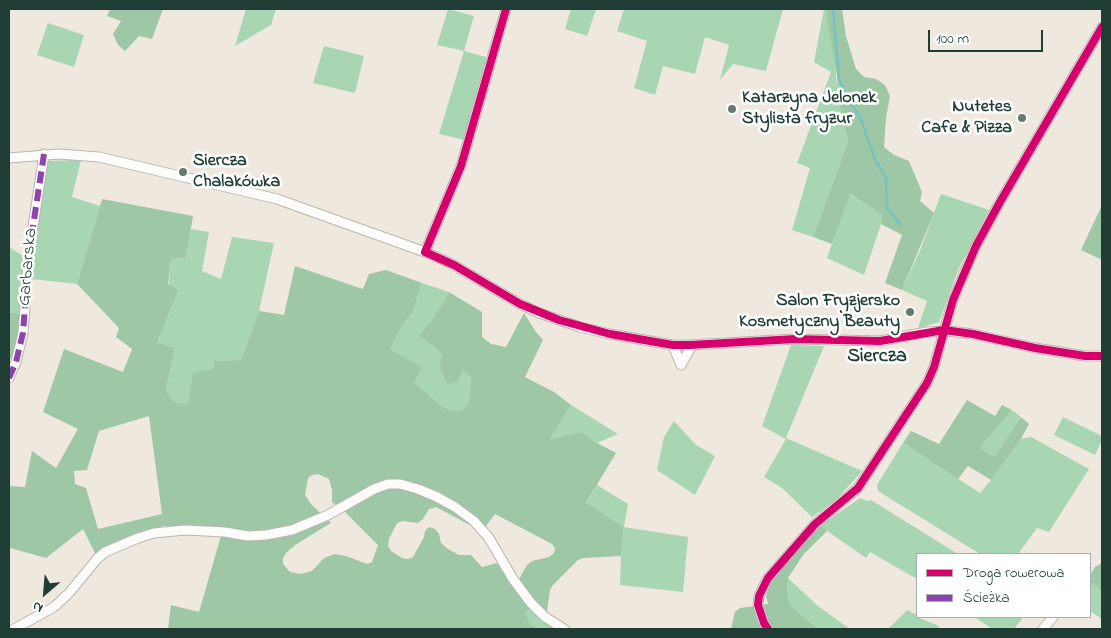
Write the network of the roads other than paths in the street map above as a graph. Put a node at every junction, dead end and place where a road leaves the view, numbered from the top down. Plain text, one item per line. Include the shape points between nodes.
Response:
1 (506, 9) edge
2 (1102, 27) edge
3 (44, 154) junction
4 (9, 158) edge
5 (425, 252) junction
6 (944, 330) junction
7 (673, 344) junction
8 (692, 345) junction
9 (1102, 356) edge
10 (9, 378) edge
11 (1052, 618) edge
12 (14, 629) edge
13 (564, 629) edge
14 (768, 629) edge
15 (1043, 629) edge

1 - 5 street via 461,166
2 - 6 street via 990,220 961,279
3 - 4 street
3 - 5 street via 99,157 268,197
3 - 10 street, Garbarska via 29,254 23,333
5 - 7 street via 454,265 520,304 559,320 610,334
6 - 8 street via 875,341 795,338
6 - 9 street via 1035,348
6 - 14 street via 927,383 858,488 815,524 768,578 758,605
7 - 8 street
7 - 8 street via 681,365
11 - 15 street
12 - 13 street via 54,607 105,552 154,533 185,530 248,536 292,530 388,484 400,484 437,497 474,521 489,538 531,603 544,617

